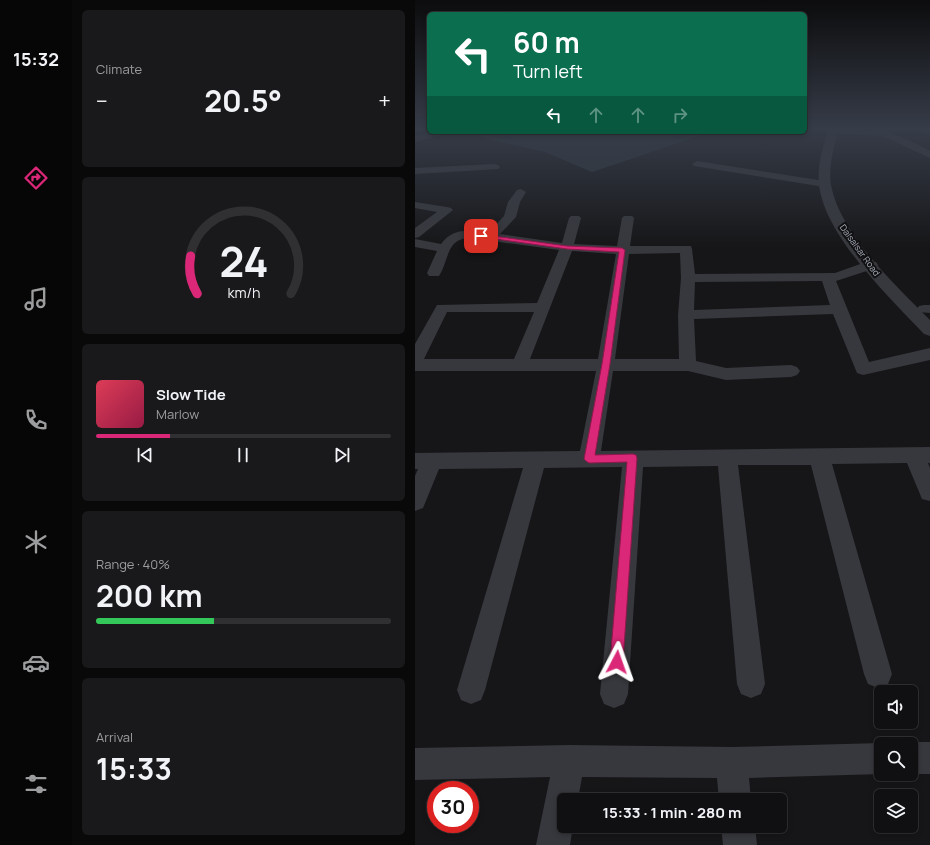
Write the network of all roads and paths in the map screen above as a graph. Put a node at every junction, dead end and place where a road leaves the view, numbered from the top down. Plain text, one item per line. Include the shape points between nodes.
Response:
1 (458, 169) edge
2 (732, 169) edge
3 (829, 169) edge
4 (836, 169) edge
5 (415, 171) edge
6 (825, 184) junction
7 (521, 192) dead end
8 (415, 205) edge
9 (575, 218) dead end
10 (628, 218) dead end
11 (415, 234) edge
12 (491, 237) junction
13 (415, 243) edge
14 (567, 247) junction
15 (445, 248) junction
16 (622, 250) junction
17 (871, 265) junction
18 (434, 273) dead end
19 (828, 277) junction
20 (688, 278) junction
21 (543, 307) junction
22 (839, 309) junction
23 (928, 311) edge
24 (686, 315) junction
25 (930, 330) edge
26 (421, 333) edge
27 (930, 354) edge
28 (415, 360) edge
29 (520, 364) junction
30 (606, 364) junction
31 (415, 365) edge
32 (688, 365) junction
33 (791, 371) dead end
34 (922, 455) edge
35 (819, 456) junction
36 (727, 457) junction
37 (633, 458) junction
38 (536, 459) junction
39 (589, 459) junction
40 (424, 461) edge
41 (930, 492) edge
42 (415, 500) edge
43 (878, 674) dead end
44 (751, 684) dead end
45 (471, 690) dead end
46 (614, 694) dead end
47 (918, 758) edge
48 (930, 758) edge
49 (874, 759) edge
50 (569, 761) junction
51 (732, 763) junction
52 (415, 764) edge
53 (734, 793) edge
54 (739, 833) edge
55 (553, 845) edge
56 (740, 845) edge

1 - 5 street
2 - 6 street
3 - 6 street, Dalsalsar Road
4 - 23 street, Dalsalsar Road via 835,184 840,203 859,234 895,279
6 - 17 street, Dalsalsar Road via 829,203 847,235
7 - 12 street via 514,202 510,218
8 - 11 street via 447,210
9 - 14 street
10 - 16 street
12 - 14 street
12 - 15 street via 459,235 452,238
13 - 15 street
14 - 16 street
14 - 21 street
15 - 18 street
16 - 20 street via 686,249
16 - 30 street
17 - 19 street via 836,277
17 - 25 street, Dalsalsar Road
19 - 20 street
19 - 22 street
20 - 24 street
21 - 26 street via 442,308
21 - 29 street
22 - 24 street
22 - 27 street via 863,369
24 - 32 street
26 - 28 street
29 - 30 street
29 - 31 street
30 - 32 street
30 - 39 street
32 - 33 street via 726,374
34 - 35 street
34 - 41 street
35 - 36 street
35 - 43 street
36 - 37 street
36 - 44 street
37 - 39 street
37 - 46 street
38 - 39 street
38 - 40 street
38 - 45 street
40 - 42 street
47 - 48 street
49 - 51 street
50 - 51 street
50 - 52 street
50 - 55 street
51 - 53 street
54 - 56 street

